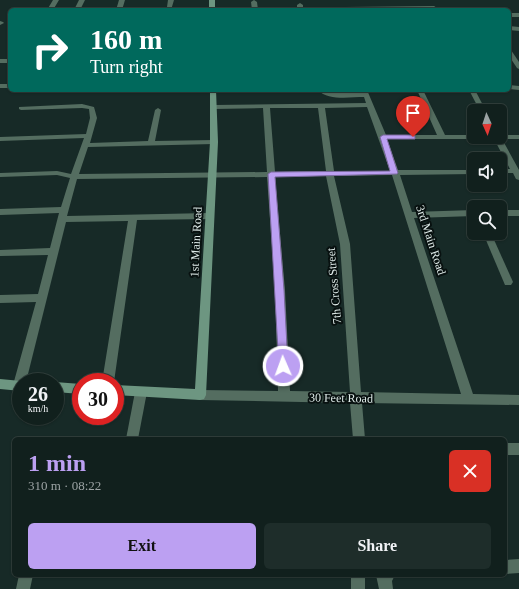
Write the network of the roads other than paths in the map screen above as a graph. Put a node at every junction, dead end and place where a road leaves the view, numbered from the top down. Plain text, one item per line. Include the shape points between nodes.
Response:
1 (254, 2) dead end
2 (255, 8) edge
3 (511, 54) edge
4 (519, 67) edge
5 (86, 92) edge
6 (213, 92) edge
7 (323, 92) edge
8 (364, 92) edge
9 (421, 92) edge
10 (473, 92) edge
11 (479, 104) edge
12 (370, 105) junction
13 (82, 106) junction
14 (266, 106) junction
15 (321, 106) junction
16 (214, 107) junction
17 (21, 108) dead end
18 (158, 110) dead end
19 (383, 137) junction
20 (442, 137) junction
21 (467, 137) edge
22 (507, 137) edge
23 (519, 137) edge
24 (0, 140) edge
25 (87, 140) junction
26 (214, 142) junction
27 (151, 143) junction
28 (501, 144) edge
29 (467, 172) edge
30 (394, 173) junction
31 (507, 173) edge
32 (271, 174) junction
33 (330, 174) junction
34 (518, 174) edge
35 (0, 175) edge
36 (211, 175) junction
37 (74, 177) junction
38 (65, 210) junction
39 (0, 212) edge
40 (467, 213) edge
41 (507, 213) edge
42 (519, 213) edge
43 (409, 214) junction
44 (209, 216) junction
45 (133, 218) junction
46 (62, 219) junction
47 (490, 240) edge
48 (54, 251) junction
49 (0, 253) edge
50 (508, 282) dead end
51 (42, 298) junction
52 (0, 299) edge
53 (23, 373) edge
54 (109, 373) edge
55 (0, 384) edge
56 (12, 385) edge
57 (124, 391) edge
58 (141, 392) junction
59 (200, 394) junction
60 (284, 397) junction
61 (357, 398) junction
62 (469, 400) junction
63 (519, 400) edge
64 (132, 437) edge
65 (359, 437) edge
66 (507, 449) edge
67 (519, 449) edge
68 (519, 566) edge
69 (507, 567) edge
70 (26, 577) edge
71 (358, 577) edge
72 (383, 577) edge
73 (23, 589) edge
74 (358, 589) edge
75 (386, 589) edge

1 - 2 street
3 - 4 street
5 - 13 street
6 - 16 main road, 1st Main Road
7 - 8 street
8 - 12 street, 3rd Main Road
9 - 20 street
10 - 11 street
12 - 15 street
12 - 19 street, 3rd Main Road
13 - 17 street
13 - 25 street via 92,108 93,112
14 - 15 street
14 - 16 street
14 - 32 street
15 - 33 street, 7th Cross Street
16 - 26 main road, 1st Main Road
18 - 27 street
19 - 20 street
19 - 30 street, 3rd Main Road
20 - 21 street
22 - 23 street
24 - 25 street
25 - 27 street
25 - 37 street
26 - 27 street
26 - 36 main road, 1st Main Road
28 - 34 street
29 - 30 street
30 - 33 street
30 - 43 street, 3rd Main Road
31 - 34 street
32 - 33 street
32 - 36 street
32 - 60 street via 280,290
33 - 61 street, 7th Cross Street via 345,244
35 - 37 street via 57,173
36 - 37 street
36 - 44 main road, 1st Main Road
37 - 38 street
38 - 39 street
38 - 46 street
40 - 43 street
41 - 42 street
43 - 62 street, 3rd Main Road
44 - 45 street
44 - 59 main road, 1st Main Road
45 - 46 street
45 - 54 street
46 - 48 street
47 - 50 street
48 - 49 street
48 - 51 street
51 - 52 street
51 - 53 street
55 - 56 main road
57 - 58 main road, 30 Feet Road
58 - 59 main road, 30 Feet Road
58 - 64 street
59 - 60 street, 30 Feet Road
60 - 61 street, 30 Feet Road
61 - 62 street, 30 Feet Road
61 - 65 street, 7th Cross Street
62 - 63 street, 30 Feet Road
66 - 67 street
68 - 69 street
70 - 73 street
71 - 74 street
72 - 75 street

